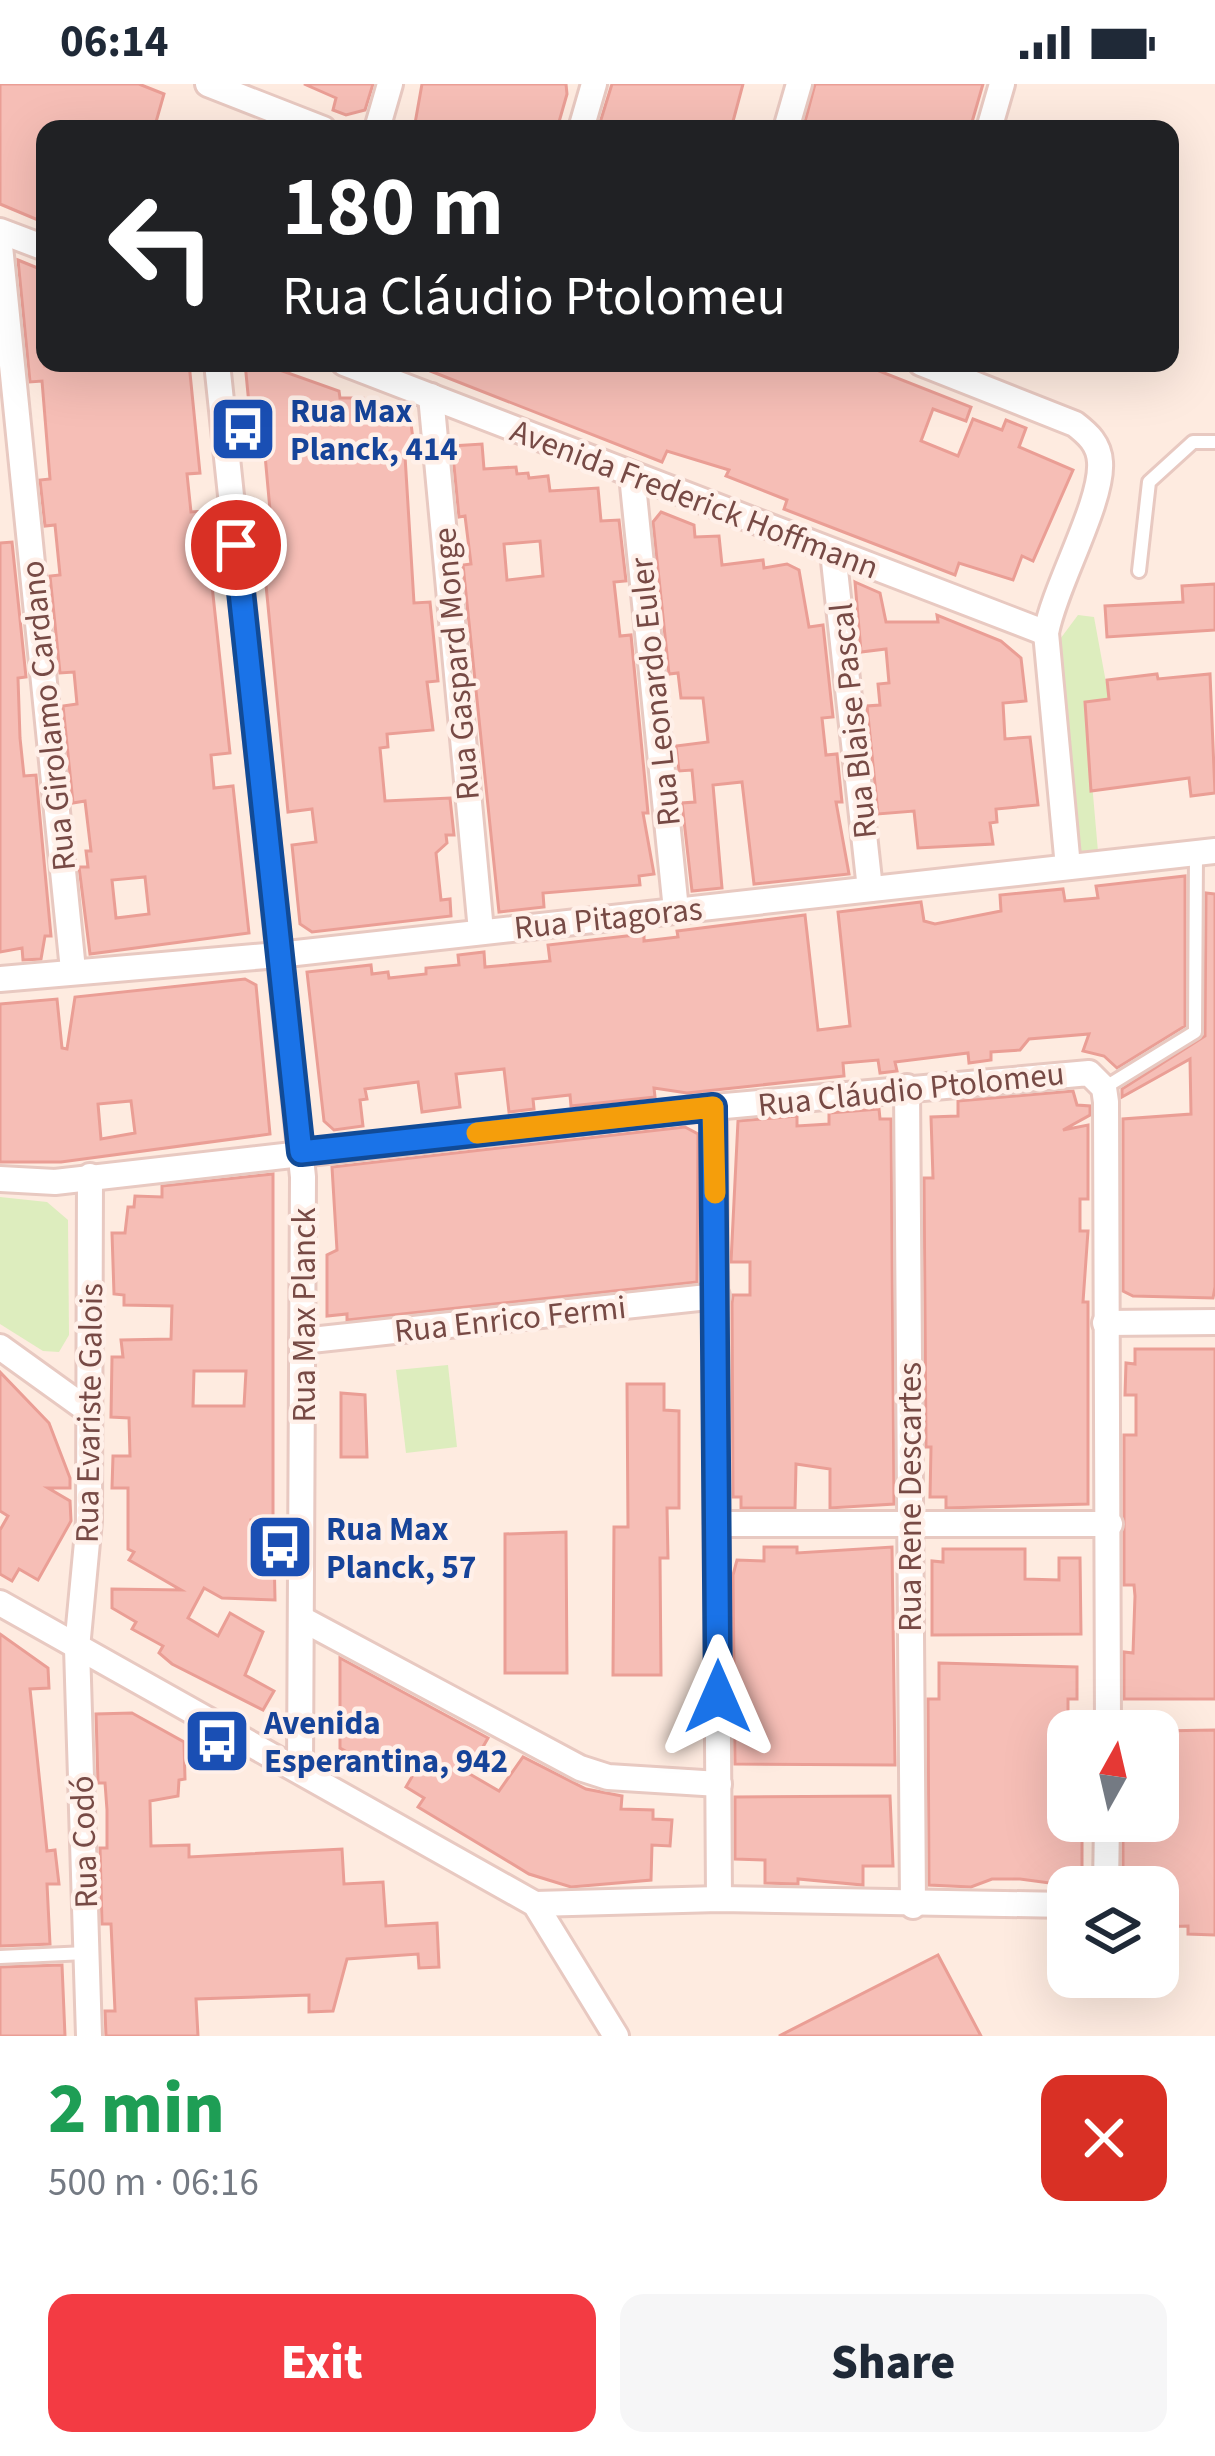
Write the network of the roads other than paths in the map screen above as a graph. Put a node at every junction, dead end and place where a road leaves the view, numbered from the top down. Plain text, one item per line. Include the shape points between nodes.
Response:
1 (208, 84) edge
2 (390, 84) edge
3 (594, 84) edge
4 (799, 84) edge
5 (1002, 84) edge
6 (274, 120) edge
7 (380, 120) edge
8 (584, 120) edge
9 (789, 120) edge
10 (991, 120) edge
11 (0, 231) edge
12 (36, 245) edge
13 (0, 246) edge
14 (218, 372) edge
15 (368, 372) edge
16 (946, 372) edge
17 (431, 396) junction
18 (1215, 442) edge
19 (632, 475) junction
20 (833, 552) junction
21 (1139, 571) dead end
22 (1046, 633) junction
23 (1206, 852) edge
24 (1068, 867) junction
25 (870, 889) junction
26 (676, 910) junction
27 (481, 931) junction
28 (278, 955) junction
29 (73, 970) junction
30 (0, 979) edge
31 (907, 1087) junction
32 (1104, 1088) junction
33 (713, 1107) junction
34 (301, 1152) junction
35 (90, 1176) junction
36 (0, 1180) edge
37 (717, 1296) junction
38 (1215, 1322) edge
39 (1105, 1323) junction
40 (302, 1341) junction
41 (0, 1347) edge
42 (89, 1411) junction
43 (909, 1523) junction
44 (718, 1524) junction
45 (1110, 1524) junction
46 (0, 1603) edge
47 (302, 1619) junction
48 (76, 1648) junction
49 (1108, 1710) edge
50 (300, 1767) junction
51 (719, 1784) junction
52 (719, 1899) junction
53 (535, 1904) junction
54 (1047, 1905) edge
55 (913, 1906) junction
56 (86, 1953) junction
57 (0, 1957) edge
58 (89, 2036) edge
59 (616, 2036) edge

1 - 6 street
2 - 7 street
3 - 8 street
4 - 9 street
5 - 10 street
11 - 12 street
13 - 29 street, Rua Girolamo Cardano
14 - 28 street, Rua Max Planck
15 - 17 street, Avenida Frederick Hoffmann
16 - 22 street via 1092,437 1098,482
17 - 19 street, Avenida Frederick Hoffmann
17 - 27 street, Rua Gaspard Monge
18 - 21 lane via 1193,442 1149,482
19 - 20 street, Avenida Frederick Hoffmann
19 - 26 street, Rua Leonardo Euler
20 - 22 street, Avenida Frederick Hoffmann
20 - 25 street, Rua Blaise Pascal
22 - 24 street
23 - 24 street, Rua Pitagoras
23 - 32 lane via 1196,1032
24 - 25 street, Rua Pitagoras
25 - 26 street, Rua Pitagoras
26 - 27 street, Rua Pitagoras
27 - 28 street, Rua Pitagoras
28 - 29 street, Rua Pitagoras
28 - 34 street, Rua Max Planck
29 - 30 street, Rua Pitagoras
31 - 32 street, Rua Cláudio Ptolomeu via 1077,1071
31 - 33 street, Rua Cláudio Ptolomeu
31 - 43 street, Rua Rene Descartes
32 - 39 street, Rua Cláudio Ptolomeu
33 - 34 street, Rua Cláudio Ptolomeu
33 - 37 street
34 - 35 street, Rua Cláudio Ptolomeu
34 - 40 street, Rua Max Planck
35 - 36 street, Rua Cláudio Ptolomeu
35 - 42 street, Rua Evariste Galois
37 - 40 street, Rua Enrico Fermi
37 - 44 street
38 - 39 street
39 - 45 street, Rua Cláudio Ptolomeu
40 - 47 street, Rua Max Planck
41 - 42 street
42 - 48 street, Rua Evariste Galois via 89,1521
43 - 44 street
43 - 45 street
43 - 55 street, Rua Rene Descartes
44 - 51 street
45 - 49 street, Rua Cláudio Ptolomeu
46 - 48 street
47 - 50 street, Rua Max Planck
47 - 51 street via 580,1768
48 - 50 street
48 - 56 street, Rua Codó
50 - 53 street
51 - 52 street
52 - 53 street
52 - 55 street
53 - 59 street
54 - 55 street
56 - 57 lane
56 - 58 street, Rua Codó

